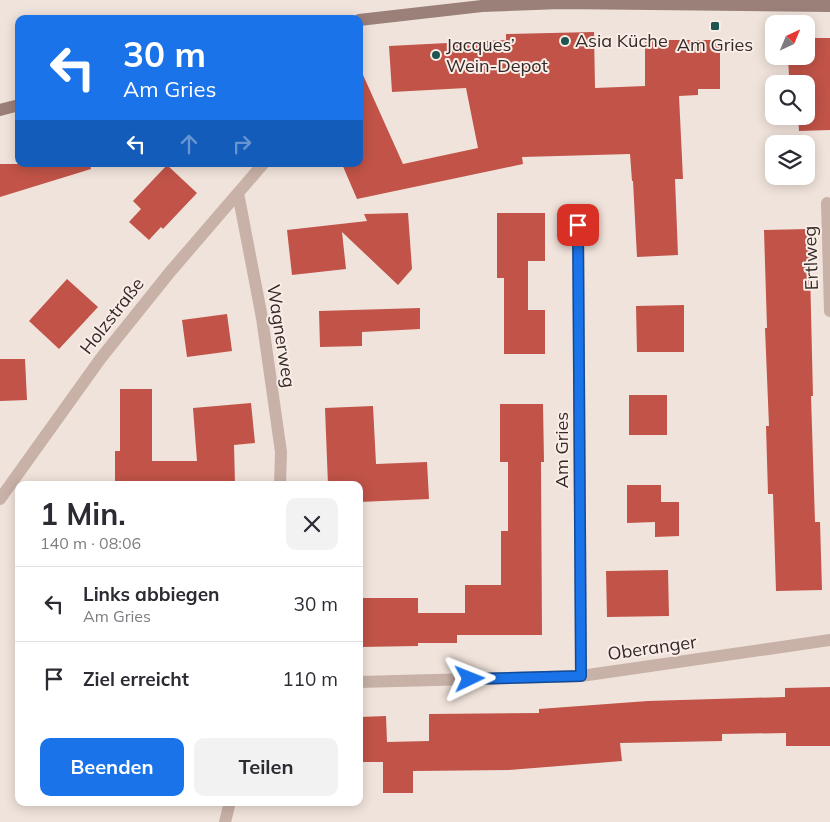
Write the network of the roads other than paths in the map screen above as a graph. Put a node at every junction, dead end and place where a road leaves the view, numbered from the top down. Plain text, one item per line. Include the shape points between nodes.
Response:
1 (482, 3) edge
2 (830, 6) edge
3 (363, 19) edge
4 (15, 106) edge
5 (0, 110) edge
6 (260, 167) edge
7 (238, 193) junction
8 (826, 203) dead end
9 (578, 225) dead end
10 (830, 311) edge
11 (280, 481) edge
12 (0, 499) edge
13 (830, 640) edge
14 (581, 676) junction
15 (363, 682) edge
16 (229, 806) edge
17 (225, 822) edge

1 - 2 main road
1 - 3 main road
4 - 5 main road
6 - 7 street, Holzstraße
7 - 11 street, Wagnerweg via 262,318 281,452
7 - 12 street, Holzstraße via 101,358
8 - 10 street, Ertlweg
9 - 14 street, Am Gries
13 - 14 street, Oberanger
14 - 15 street, Oberanger
16 - 17 street

